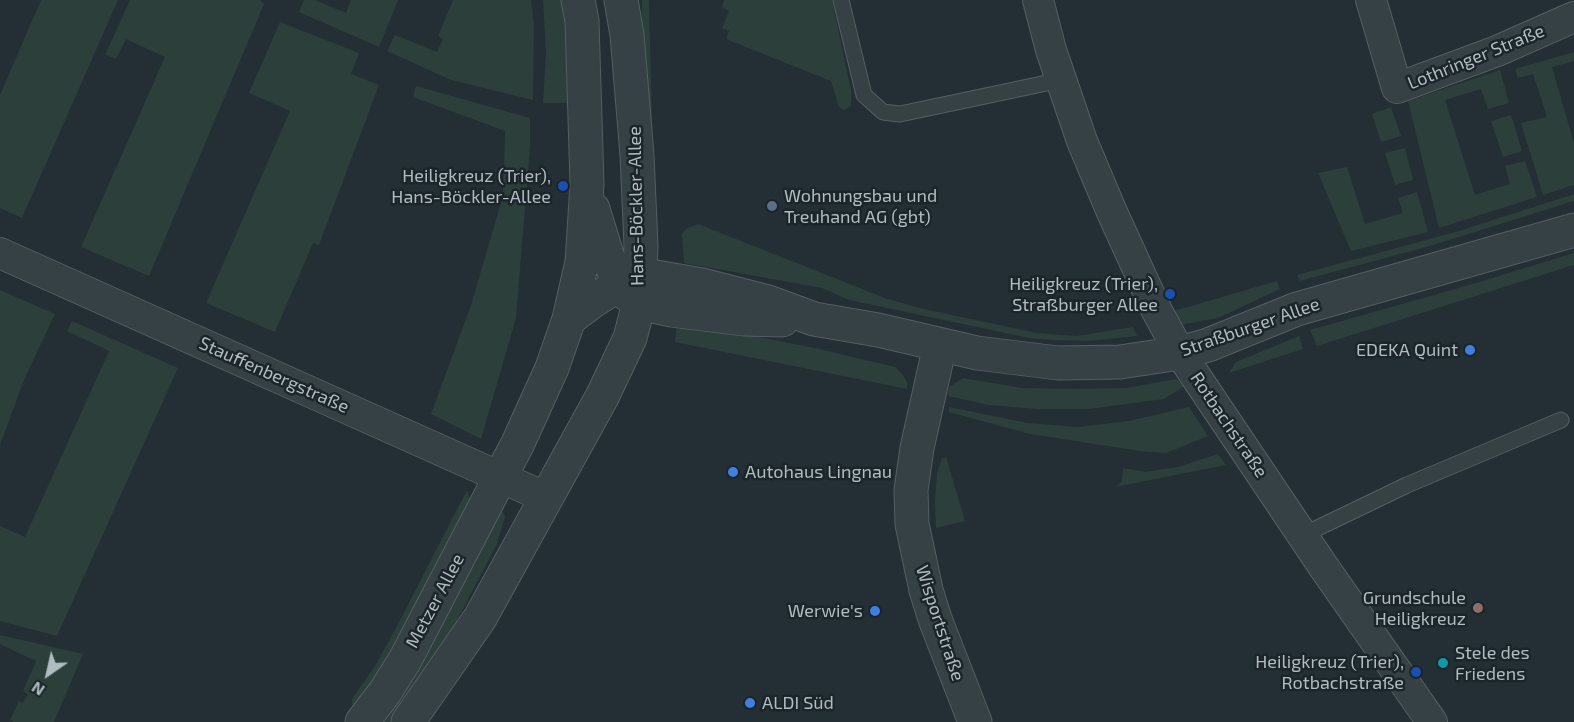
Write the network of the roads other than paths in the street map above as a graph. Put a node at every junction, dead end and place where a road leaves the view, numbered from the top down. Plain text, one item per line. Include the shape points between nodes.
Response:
1 (578, 0) edge
2 (621, 0) edge
3 (630, 0) edge
4 (841, 0) edge
5 (1038, 0) edge
6 (1371, 0) edge
7 (1574, 18) edge
8 (627, 34) junction
9 (1061, 80) junction
10 (587, 184) junction
11 (1574, 230) edge
12 (0, 253) edge
13 (632, 289) junction
14 (569, 320) junction
15 (940, 345) junction
16 (1180, 353) junction
17 (1561, 420) dead end
18 (500, 476) junction
19 (547, 498) junction
20 (1303, 535) junction
21 (362, 722) edge
22 (408, 722) edge
23 (975, 722) edge
24 (1432, 722) edge

1 - 10 street
2 - 8 street, Hans-Böckler-Allee
3 - 8 street
4 - 9 lane via 864,95 883,112 900,114
5 - 9 street, Rotbachstraße
6 - 7 street, Lothringer Straße via 1397,88
8 - 13 street, Hans-Böckler-Allee via 641,246
9 - 16 street, Rotbachstraße via 1111,210
10 - 13 street via 608,258
10 - 14 street via 582,262
11 - 16 street, Straßburger Allee via 1298,309
12 - 18 street, Stauffenbergstraße
13 - 14 street via 592,301
13 - 15 street, Straßburger Allee via 656,277 702,285 814,319
13 - 19 street, Hans-Böckler-Allee via 630,338
14 - 18 street via 552,368
15 - 16 street, Straßburger Allee via 1058,363 1120,362
15 - 23 street, Wisportstraße via 917,448 911,490 912,524 932,609
16 - 20 street, Rotbachstraße
17 - 20 lane via 1407,485
18 - 19 street, Stauffenbergstraße
18 - 21 street, Metzer Allee via 405,660
19 - 22 street via 480,618
20 - 24 street, Rotbachstraße

